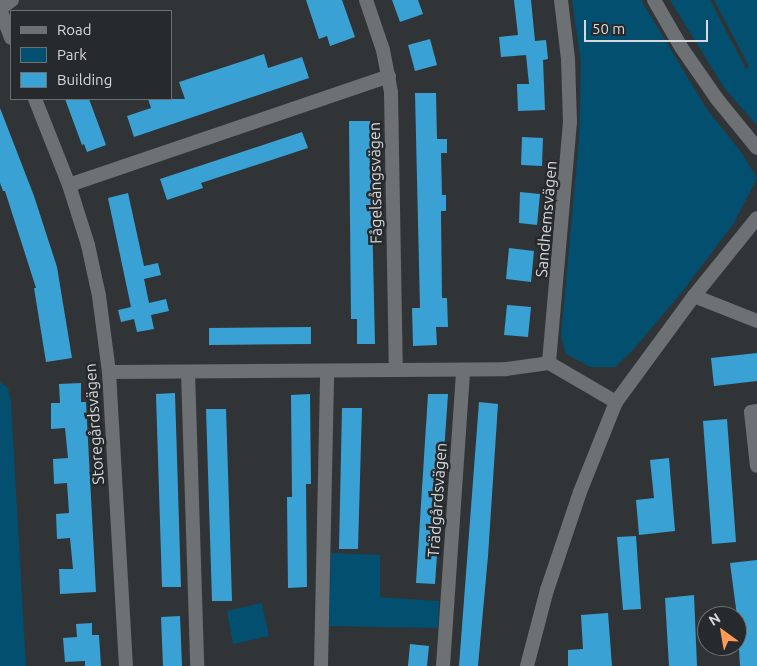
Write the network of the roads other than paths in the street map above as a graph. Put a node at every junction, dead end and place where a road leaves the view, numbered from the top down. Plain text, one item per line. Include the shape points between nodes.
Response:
1 (12, 0) edge
2 (366, 0) edge
3 (561, 0) edge
4 (654, 0) edge
5 (0, 9) edge
6 (10, 35) edge
7 (389, 76) junction
8 (35, 100) edge
9 (757, 148) edge
10 (69, 185) junction
11 (757, 218) edge
12 (694, 296) junction
13 (757, 321) edge
14 (549, 363) junction
15 (396, 369) junction
16 (463, 370) junction
17 (326, 371) junction
18 (109, 372) junction
19 (188, 372) junction
20 (616, 402) junction
21 (757, 411) edge
22 (757, 466) edge
23 (126, 666) edge
24 (197, 666) edge
25 (321, 666) edge
26 (443, 666) edge
27 (527, 666) edge

1 - 5 street
2 - 7 street, Fågelsångsvägen
3 - 14 street, Sandhemsvägen via 568,59 570,122
4 - 9 street via 717,100
5 - 6 street
7 - 10 street
7 - 15 street, Fågelsångsvägen
8 - 10 street, Storegårdsvägen
10 - 18 street, Storegårdsvägen via 99,296
11 - 12 street
12 - 13 street
12 - 20 street
14 - 16 street
14 - 20 street
15 - 16 street
15 - 17 street
16 - 26 street, Trädgårdsvägen
17 - 19 street
17 - 25 street
18 - 19 street
18 - 23 street, Storegårdsvägen
19 - 24 street
20 - 27 street via 580,492 547,590
21 - 22 street via 751,412

